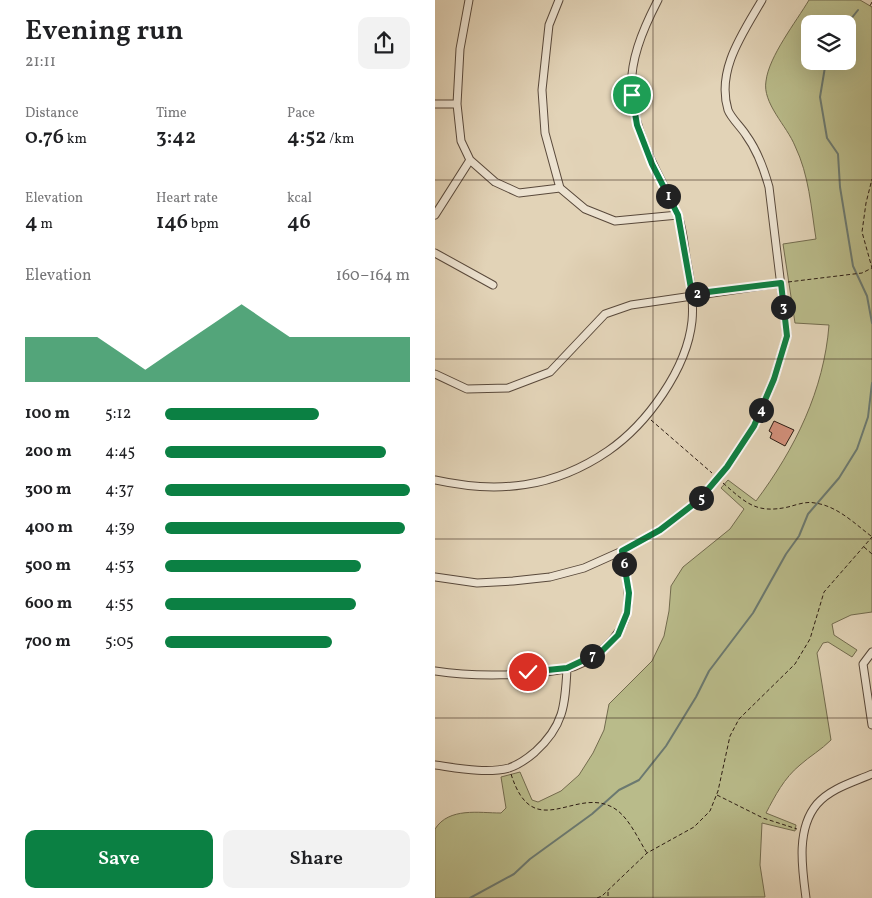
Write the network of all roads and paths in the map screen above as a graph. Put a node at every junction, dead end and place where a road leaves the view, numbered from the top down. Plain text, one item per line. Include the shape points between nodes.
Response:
1 (469, 0) edge
2 (559, 0) edge
3 (658, 0) edge
4 (762, 0) edge
5 (872, 2) edge
6 (872, 7) edge
7 (435, 104) edge
8 (457, 104) junction
9 (470, 160) junction
10 (872, 179) edge
11 (560, 188) junction
12 (435, 215) edge
13 (678, 215) junction
14 (435, 253) edge
15 (872, 268) edge
16 (781, 283) junction
17 (493, 285) dead end
18 (692, 294) junction
19 (435, 374) edge
20 (435, 480) edge
21 (812, 502) dead end
22 (872, 537) edge
23 (864, 546) junction
24 (622, 551) junction
25 (872, 554) edge
26 (435, 577) edge
27 (872, 652) edge
28 (567, 668) junction
29 (435, 671) edge
30 (872, 725) edge
31 (435, 765) edge
32 (509, 768) junction
33 (872, 774) edge
34 (716, 795) junction
35 (805, 828) junction
36 (647, 854) junction
37 (608, 891) junction
38 (597, 898) edge
39 (608, 898) edge
40 (805, 898) edge

1 - 8 street via 460,49
2 - 11 street via 549,26 542,90 545,133
3 - 13 street via 644,27 637,52 632,95 637,125 652,164
4 - 16 street via 733,49 725,80 729,111 763,166 769,187
5 - 6 path
7 - 8 street
8 - 9 street via 461,141
9 - 11 street via 495,182 519,192
9 - 12 street
10 - 15 path via 862,232
11 - 13 street via 585,209 615,221
13 - 18 street
14 - 17 street
15 - 16 path via 862,273
16 - 18 street
16 - 24 street via 787,336 774,379 754,426 727,467 699,500 660,530
18 - 19 street via 631,305 605,314 550,372 508,388 467,389
18 - 20 street via 692,322 667,388 646,416 616,445 585,466 551,480 473,488
21 - 22 path via 839,511
22 - 23 path
23 - 25 path
23 - 34 path via 824,592 810,639 795,664 739,719 730,736
24 - 26 street via 584,568 550,577 477,584
24 - 28 street via 629,593 627,613 618,635 601,652
27 - 30 street via 863,664
28 - 29 street via 483,675
28 - 32 street via 563,710 551,738 528,758
31 - 32 street via 461,769
32 - 36 path via 516,792 528,805 552,812 577,804 598,802 613,807 627,822
33 - 35 street via 840,787 817,804
34 - 35 path via 773,822 796,829
34 - 36 path via 710,811 694,827
35 - 40 street via 802,847
36 - 37 path
37 - 38 path
37 - 39 path

